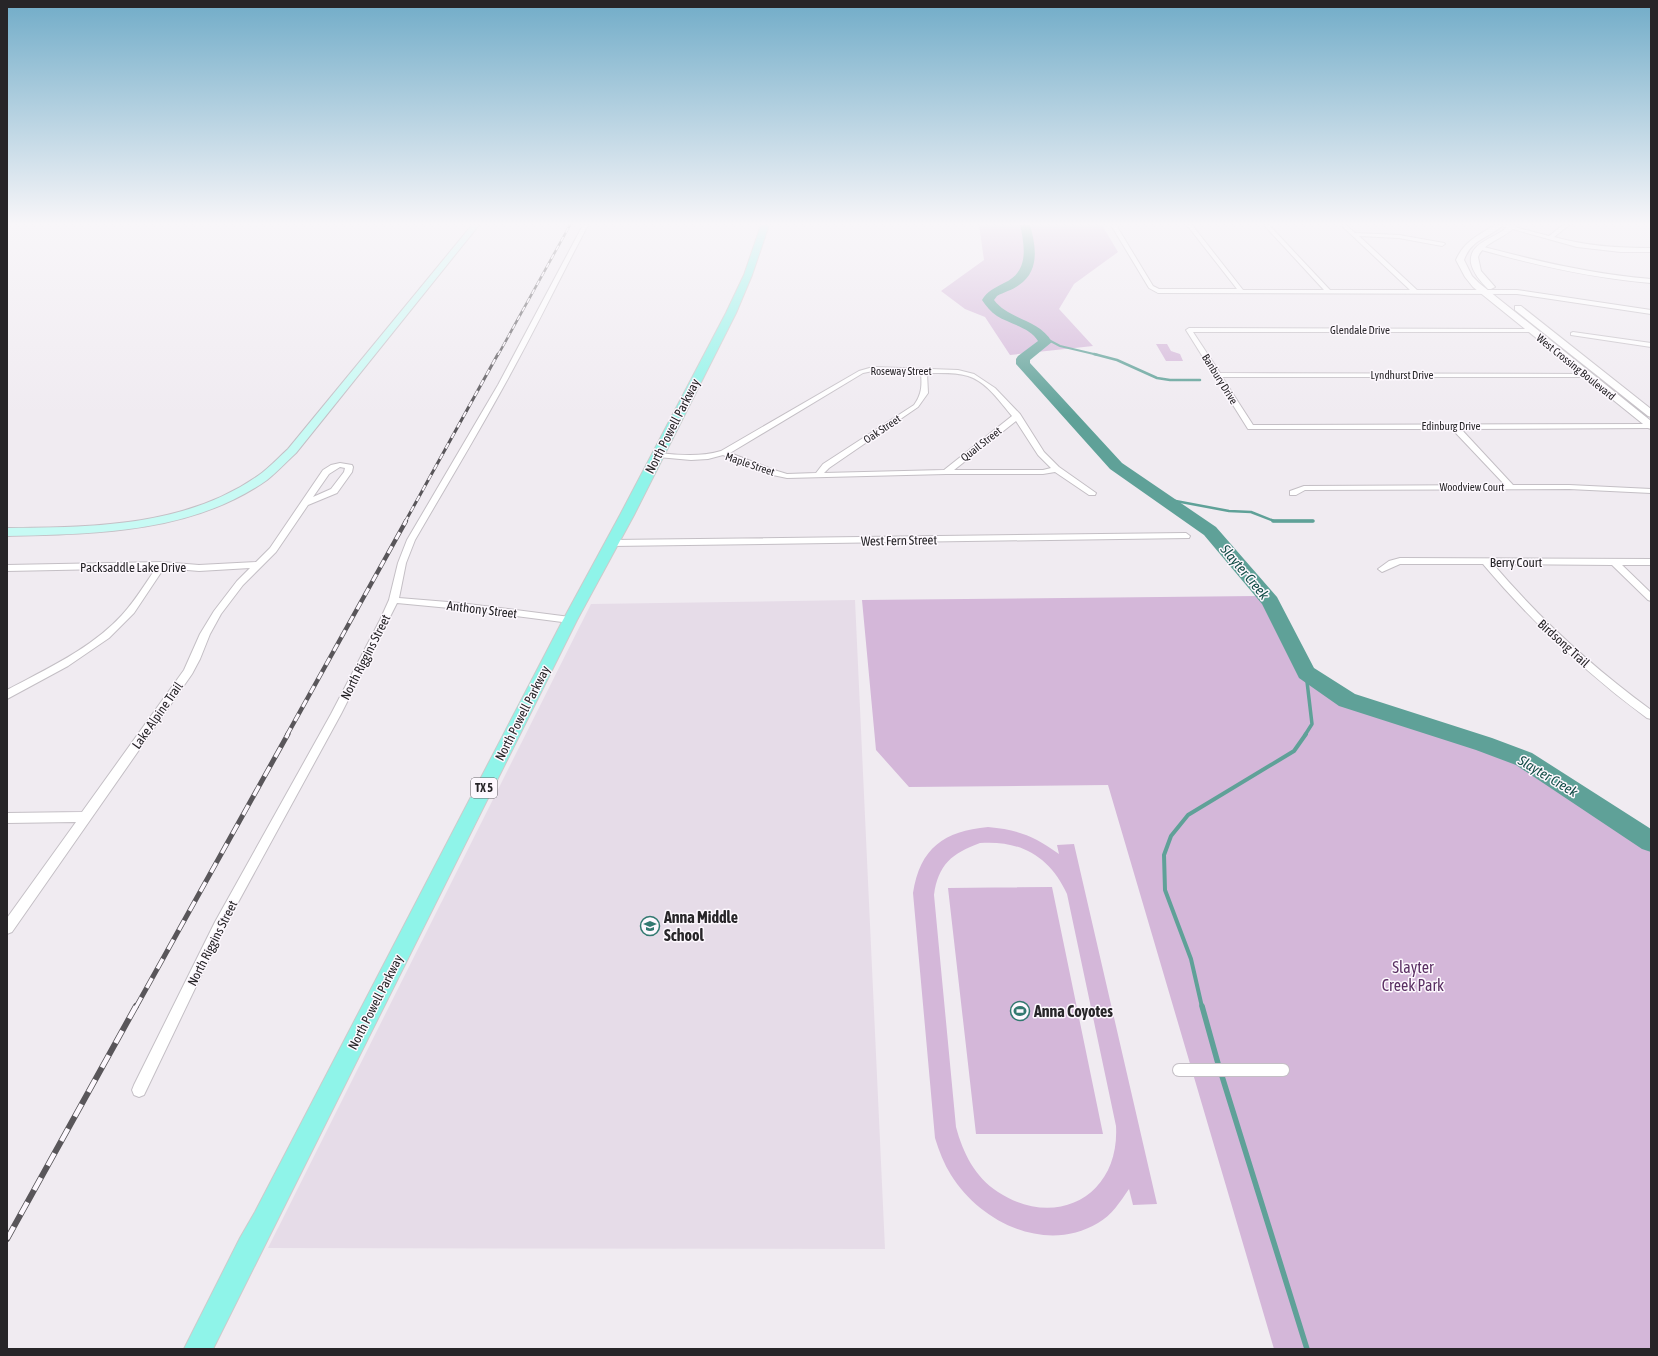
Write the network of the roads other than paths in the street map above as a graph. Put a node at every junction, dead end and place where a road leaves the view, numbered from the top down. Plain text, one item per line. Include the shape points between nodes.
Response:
1 (424, 288) edge
2 (553, 288) edge
3 (742, 288) edge
4 (1153, 288) edge
5 (1239, 288) edge
6 (1326, 288) edge
7 (1412, 288) edge
8 (1480, 288) edge
9 (1493, 288) edge
10 (1242, 292) junction
11 (1329, 292) junction
12 (1416, 292) junction
13 (1484, 292) junction
14 (1497, 292) junction
15 (1651, 312) edge
16 (1189, 330) joint
17 (1530, 330) junction
18 (1574, 334) dead end
19 (1651, 345) edge
20 (924, 371) junction
21 (1218, 375) junction
22 (1586, 375) junction
23 (1651, 414) edge
24 (1017, 416) junction
25 (1454, 426) junction
26 (1651, 426) edge
27 (1250, 427) joint
28 (724, 453) junction
29 (658, 455) junction
30 (1056, 469) junction
31 (946, 472) junction
32 (818, 475) junction
33 (1511, 487) junction
34 (1651, 492) edge
35 (1092, 493) dead end
36 (1293, 493) dead end
37 (305, 503) junction
38 (7, 532) edge
39 (1186, 536) dead end
40 (612, 543) junction
41 (1486, 562) junction
42 (1614, 562) junction
43 (1651, 562) edge
44 (259, 564) junction
45 (162, 565) junction
46 (7, 568) edge
47 (1382, 568) dead end
48 (1651, 598) edge
49 (394, 600) junction
50 (570, 620) junction
51 (7, 696) edge
52 (1651, 715) edge
53 (85, 817) junction
54 (7, 818) edge
55 (7, 928) edge
56 (1179, 1070) dead end
57 (1283, 1070) dead end
58 (140, 1090) dead end
59 (198, 1349) edge

1 - 38 main road via 288,455 245,488 195,511 140,525 91,530
2 - 49 street, North Riggins Street via 502,385 411,540 402,563
3 - 29 main road, North Powell Parkway / TX 5
4 - 10 street via 1165,292
5 - 10 street
6 - 11 street
7 - 12 street
8 - 13 street, West Crossing Boulevard
9 - 14 street, West Crossing Boulevard
10 - 11 street
11 - 12 street
12 - 13 street
13 - 14 street
13 - 17 street, West Crossing Boulevard
14 - 15 street via 1534,293
14 - 23 street, West Crossing Boulevard
16 - 17 street, Glendale Drive
16 - 21 street, Banbury Drive
17 - 22 street, West Crossing Boulevard
18 - 19 street
20 - 24 street, Roseway Street via 972,375 993,389
20 - 28 street, Roseway Street via 873,369 861,372
20 - 32 street, Oak Street via 925,392 916,406 826,466
21 - 22 street, Lyndhurst Drive
21 - 27 street, Banbury Drive
22 - 26 street, West Crossing Boulevard
24 - 30 street, Roseway Street via 1041,453
24 - 31 street, Quail Street
25 - 26 street, Edinburg Drive
25 - 27 street, Edinburg Drive
25 - 33 street
28 - 29 street, Maple Street via 691,458
28 - 32 street, Maple Street via 787,476
29 - 40 main road, North Powell Parkway / TX 5
30 - 31 street via 1042,472
30 - 35 street, Roseway Street
31 - 32 street
33 - 34 street, Woodview Court via 1570,487
33 - 36 street, Woodview Court via 1308,488
37 - 37 street, Lake Alpine Trail via 329,469 341,465 349,467 334,491
37 - 44 street, Lake Alpine Trail
39 - 40 street, West Fern Street
40 - 50 main road, North Powell Parkway / TX 5
41 - 42 street, Berry Court
41 - 47 street, Berry Court via 1396,562
41 - 52 street, Birdsong Trail via 1521,604 1559,640
42 - 43 street, Berry Court
42 - 48 street
44 - 45 street, Packsaddle Lake Drive via 200,568
44 - 53 street, Lake Alpine Trail via 217,612 188,672
45 - 46 street, Packsaddle Lake Drive
45 - 51 street via 133,608 102,639
49 - 50 street, Anthony Street
49 - 58 street, North Riggins Street via 336,714 220,926
50 - 59 main road, North Powell Parkway / TX 5
53 - 54 street
53 - 55 street, Lake Alpine Trail
56 - 57 street

